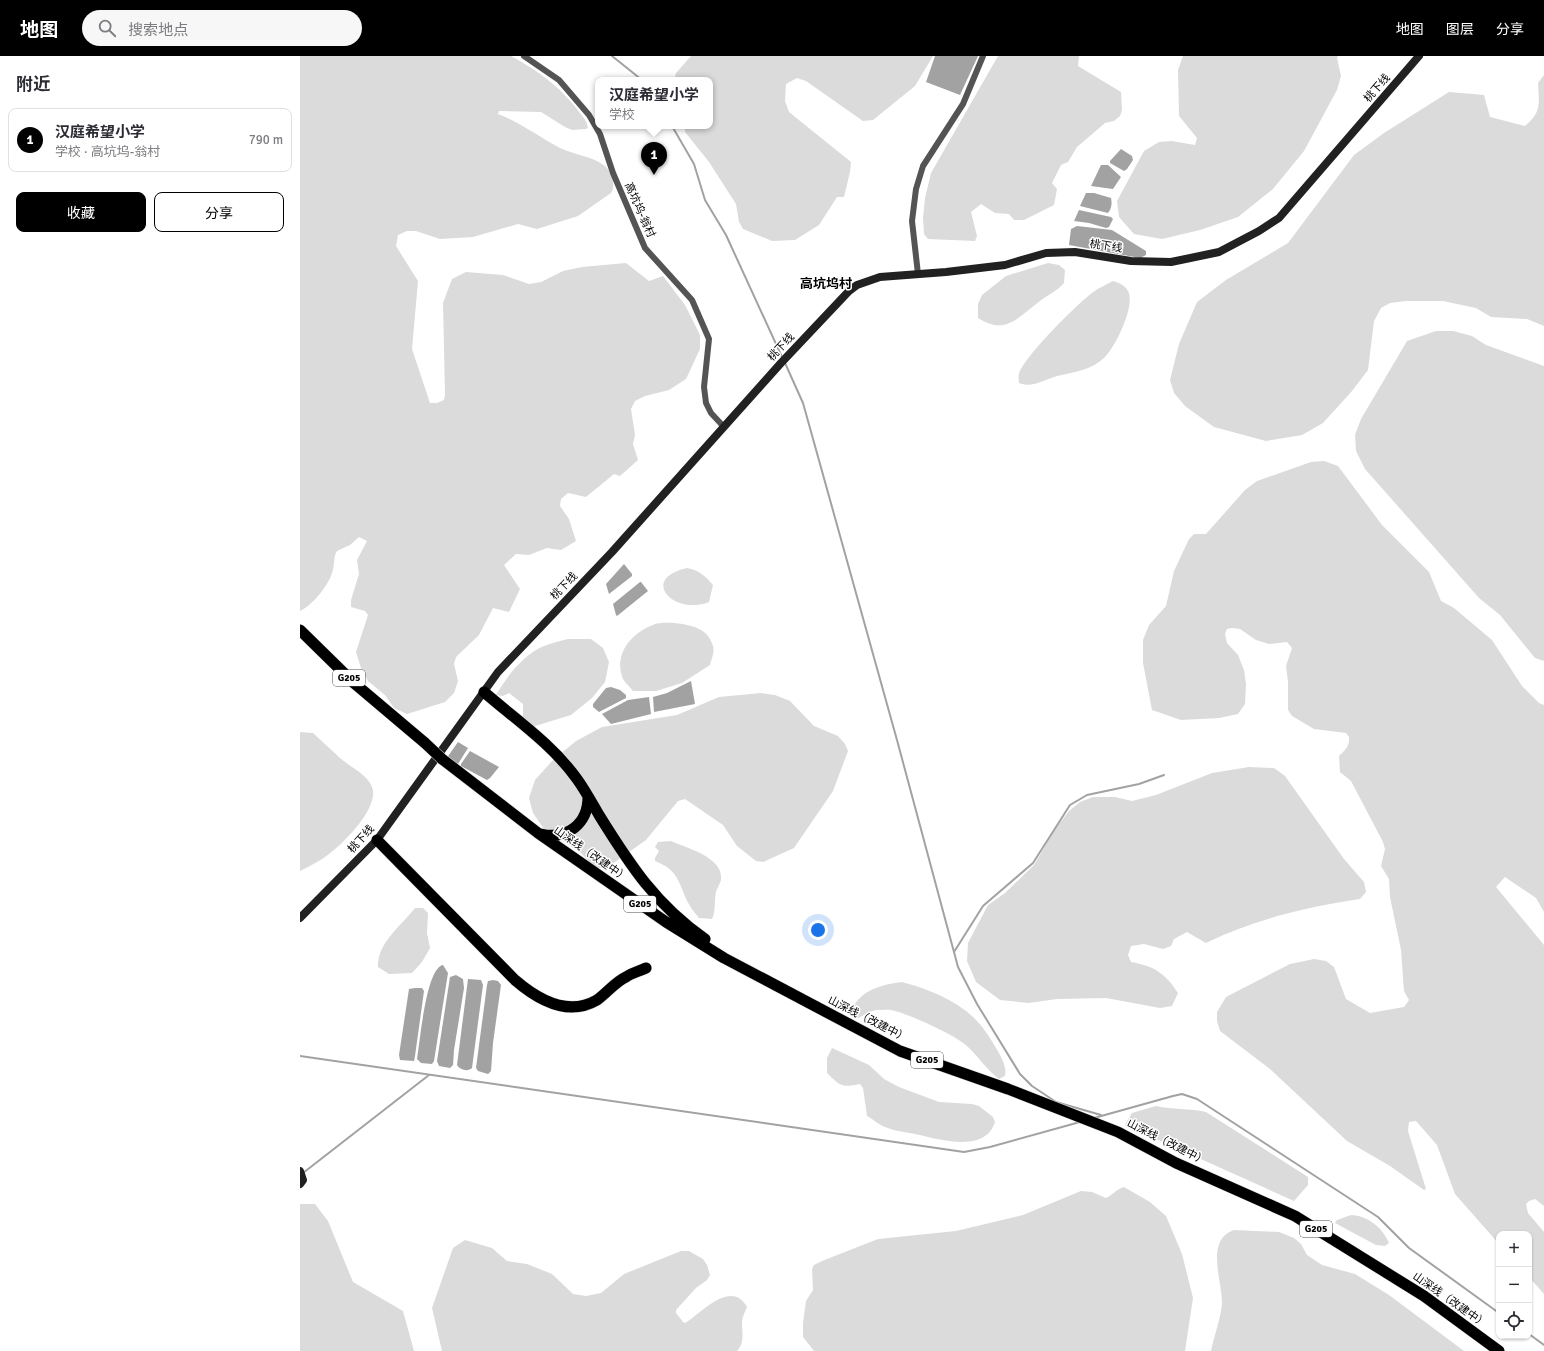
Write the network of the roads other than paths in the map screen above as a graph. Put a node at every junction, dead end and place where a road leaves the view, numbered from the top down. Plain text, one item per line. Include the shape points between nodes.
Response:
1 (524, 56) edge
2 (983, 56) edge
3 (1419, 56) edge
4 (595, 125) edge
5 (597, 129) edge
6 (918, 274) junction
7 (724, 427) junction
8 (300, 630) edge
9 (484, 692) junction
10 (588, 797) junction
11 (538, 833) junction
12 (377, 840) junction
13 (300, 918) edge
14 (646, 968) dead end
15 (772, 984) junction
16 (300, 1171) edge
17 (300, 1184) edge
18 (1499, 1351) edge

1 - 4 street, 高坑坞-翁村 via 559,80
2 - 6 street via 963,104 923,166 916,189 912,221
3 - 6 main road, 桃下线 via 1279,218 1219,252 1171,262 1131,261 1075,252 1058,252 1005,265
5 - 7 street, 高坑坞-翁村 via 613,174 645,248 692,300 709,339 704,387 706,403
6 - 7 main road, 桃下线 via 880,277 857,285 849,291
7 - 9 main road, 桃下线 via 612,552 498,672
8 - 11 highway, 山深线（改建中） / G205, bridge via 354,683 400,723 464,777
9 - 10 highway via 533,732 565,763
9 - 12 main road, 桃下线
10 - 11 highway via 588,809 584,818 566,834 553,836
10 - 15 highway via 635,870 663,905 702,937
11 - 15 highway, 山深线（改建中） / G205 via 666,922
12 - 13 main road, 桃下线
12 - 14 highway via 515,980 530,993 548,1002 562,1006 579,1006 596,1000 625,977
15 - 18 highway, 山深线（改建中） / G205 via 900,1051 1118,1132 1176,1162 1294,1216 1424,1296
16 - 17 main road via 303,1180

